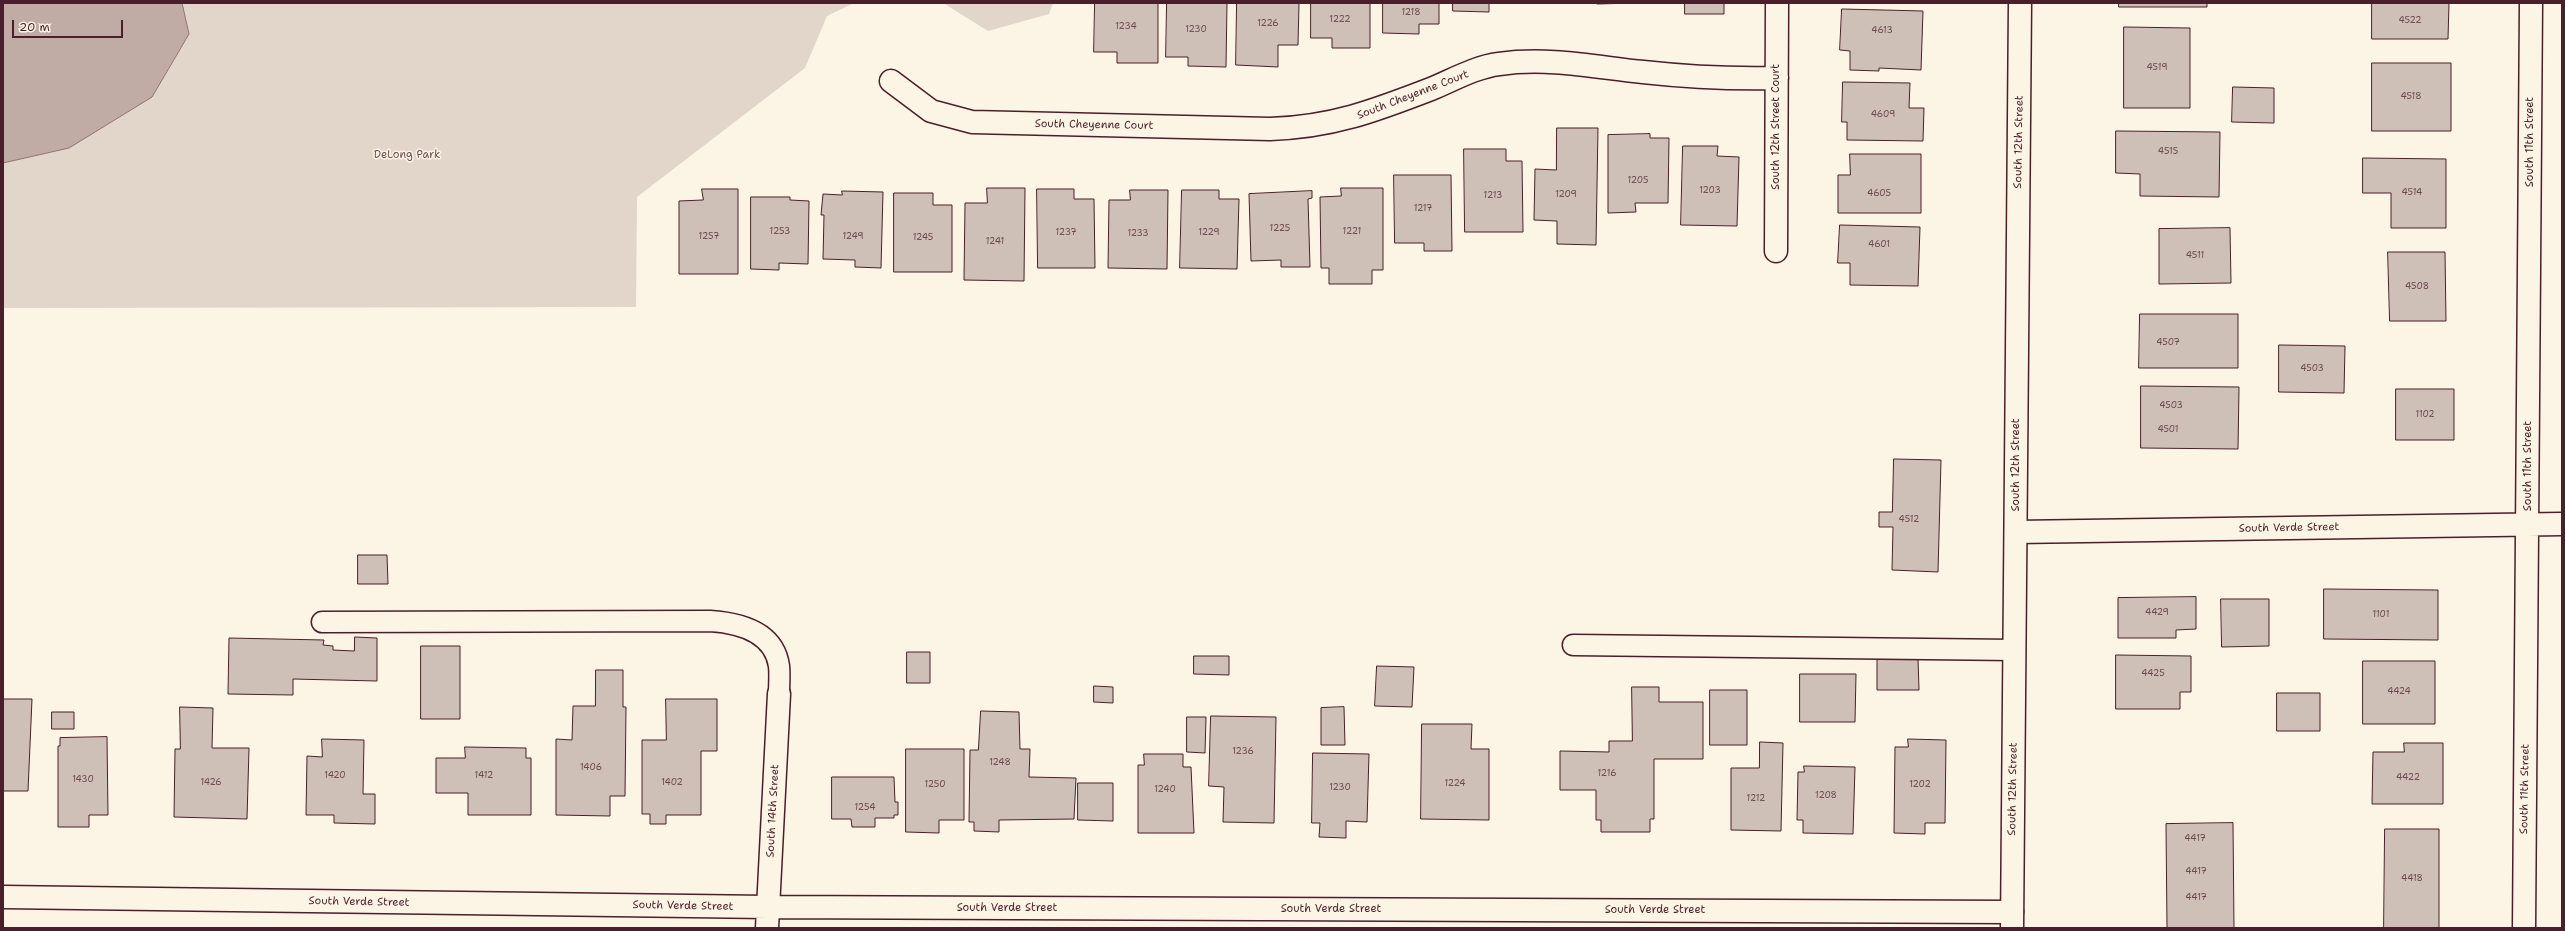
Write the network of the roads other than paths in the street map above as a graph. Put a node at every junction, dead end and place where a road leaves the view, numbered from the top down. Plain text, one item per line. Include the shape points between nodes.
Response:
1 (1777, 3) edge
2 (2020, 3) edge
3 (2531, 3) edge
4 (1776, 78) junction
5 (891, 81) dead end
6 (1776, 251) dead end
7 (2528, 524) junction
8 (2562, 524) edge
9 (2016, 532) junction
10 (322, 622) dead end
11 (1573, 645) dead end
12 (2014, 650) junction
13 (779, 694) joint
14 (3, 897) edge
15 (767, 918) edge
16 (2012, 920) edge
17 (2524, 928) edge

1 - 4 street, South 12th Street Court
2 - 9 street, South 12th Street
3 - 7 street, South 11th Street
4 - 5 street, South Cheyenne Court via 1702,77 1578,63 1497,64 1350,119 1307,127 1270,129 995,124 966,121 931,111
4 - 6 street, South 12th Street Court
7 - 8 street, South Verde Street
7 - 9 street, South Verde Street
7 - 17 street, South 11th Street
9 - 12 street, South 12th Street
10 - 13 lane via 710,621 739,624 762,636 773,648 779,666
11 - 12 lane
12 - 16 street, South 12th Street
13 - 15 street, South 14th Street
14 - 15 street, South Verde Street
15 - 16 street, South Verde Street

